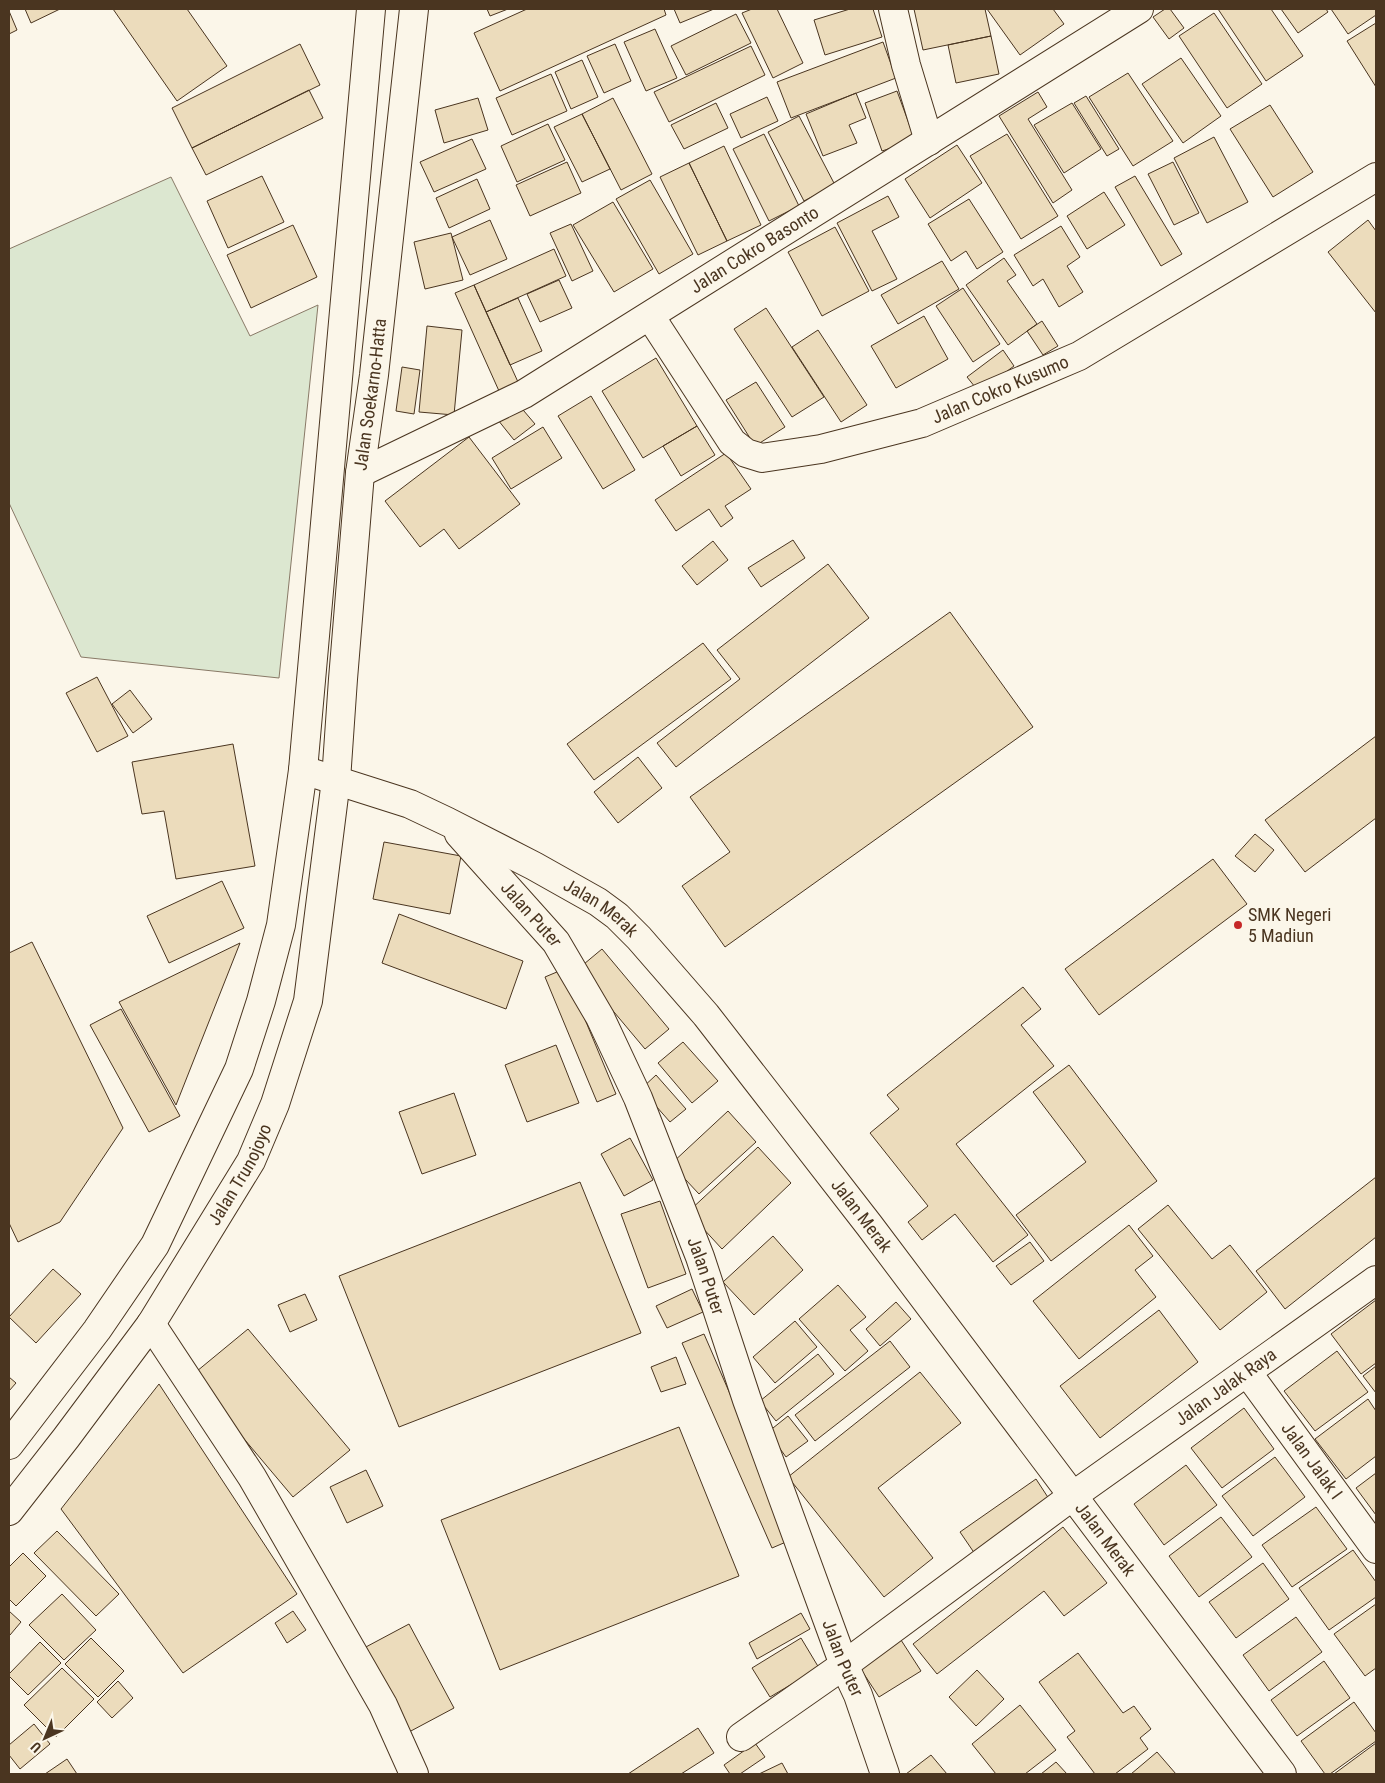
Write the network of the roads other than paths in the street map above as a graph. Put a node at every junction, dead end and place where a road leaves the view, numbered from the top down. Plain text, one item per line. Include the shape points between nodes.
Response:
1 (371, 9) edge
2 (414, 9) edge
3 (893, 9) edge
4 (1140, 9) edge
5 (929, 141) junction
6 (1376, 177) edge
7 (650, 316) junction
8 (360, 473) junction
9 (303, 770) junction
10 (336, 780) junction
11 (448, 822) junction
12 (1376, 1280) edge
13 (151, 1324) junction
14 (1247, 1372) junction
15 (9, 1445) edge
16 (1074, 1495) junction
17 (9, 1511) edge
18 (1376, 1549) edge
19 (844, 1665) junction
20 (741, 1737) dead end
21 (414, 1774) edge
22 (885, 1774) edge
23 (1282, 1774) edge

1 - 9 main road, Jalan Soekarno-Hatta
2 - 8 main road, Jalan Soekarno-Hatta via 374,375
3 - 5 main road
4 - 5 main road, Jalan Cokro Basonto
5 - 7 main road, Jalan Cokro Basonto
6 - 7 main road, Jalan Cokro Kusumo via 1079,356 922,423 820,449 762,458 746,453 732,442
7 - 8 main road, Jalan Cokro Basonto via 524,394
8 - 10 main road, Jalan Soekarno-Hatta
9 - 10 main road, Jalan Merak
9 - 15 main road via 281,924 239,1069 155,1245
10 - 11 main road, Jalan Merak via 410,804
10 - 13 main road, Jalan Trunojoyo via 308,1001 275,1104 251,1161
11 - 16 main road, Jalan Merak via 598,902 639,938 724,1038
11 - 19 main road, Jalan Puter via 556,942 600,1017 638,1098 700,1256 747,1400
12 - 14 main road, Jalan Jalak Raya
13 - 17 main road, Jalan Trunojoyo
13 - 21 main road via 252,1477 383,1705
14 - 16 main road, Jalan Jalak Raya
14 - 18 main road, Jalan Jalak I
16 - 19 main road, Jalan Jalak Raya
16 - 23 main road, Jalan Merak
19 - 20 main road, Jalan Jalak Raya
19 - 22 main road, Jalan Puter via 858,1695

